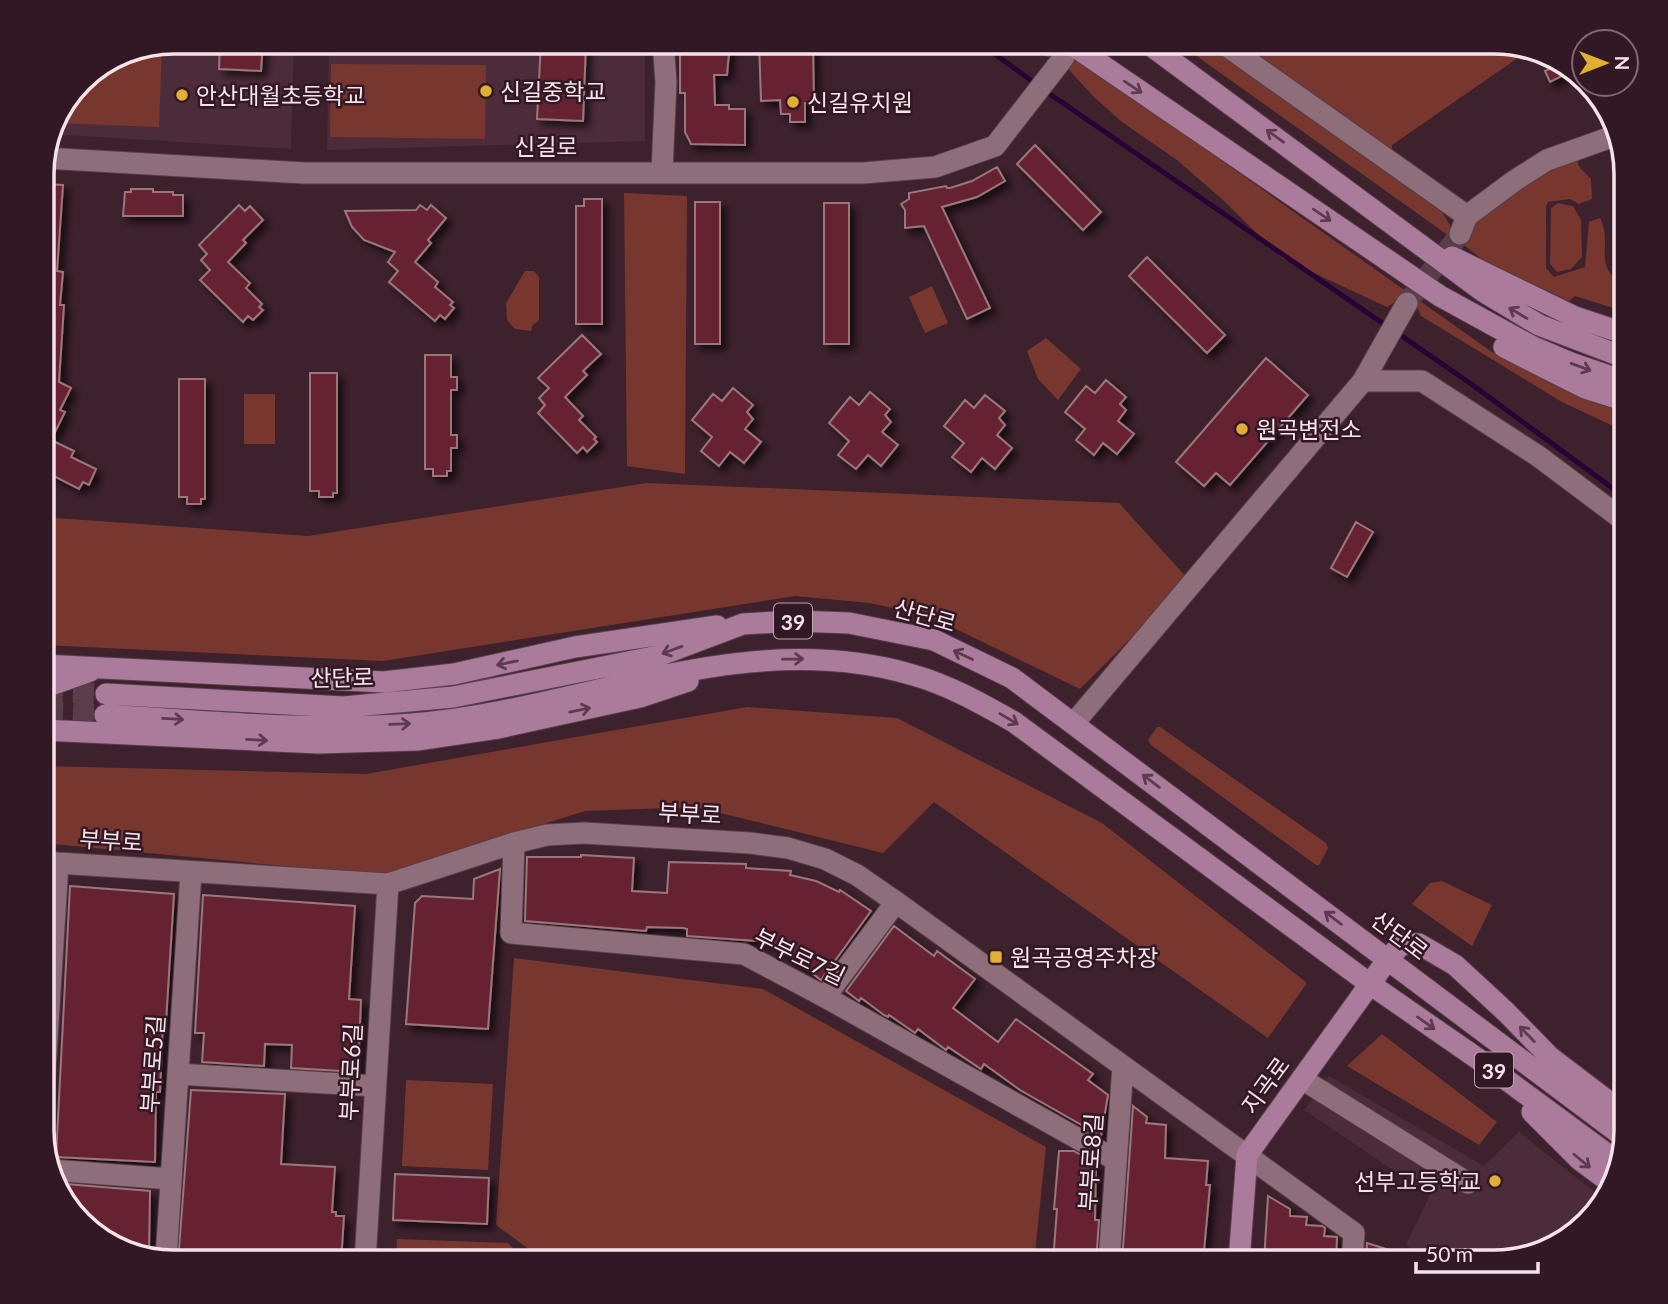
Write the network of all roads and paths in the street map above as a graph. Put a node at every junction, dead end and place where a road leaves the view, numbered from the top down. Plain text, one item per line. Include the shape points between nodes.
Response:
1 (664, 54) edge
2 (1066, 54) edge
3 (1077, 54) edge
4 (1162, 54) edge
5 (1236, 54) edge
6 (1608, 138) edge
7 (56, 159) edge
8 (662, 172) junction
9 (1423, 245) junction
10 (1440, 296) junction
11 (1404, 308) tunnel mouth
12 (1614, 330) edge
13 (1614, 353) edge
14 (1614, 378) edge
15 (1363, 381) junction
16 (1614, 397) edge
17 (1614, 513) edge
18 (743, 624) junction
19 (751, 660) junction
20 (55, 665) edge
21 (101, 666) junction
22 (55, 683) edge
23 (1074, 723) junction
24 (55, 731) edge
25 (514, 844) junction
26 (55, 863) edge
27 (191, 872) junction
28 (387, 884) junction
29 (896, 902) junction
30 (1388, 958) junction
31 (1370, 984) junction
32 (825, 997) junction
33 (1496, 1041) junction
34 (1481, 1061) junction
35 (1123, 1066) junction
36 (178, 1074) junction
37 (1301, 1079) junction
38 (375, 1086) junction
39 (1614, 1107) edge
40 (1614, 1108) edge
41 (1614, 1130) edge
42 (1247, 1156) junction
43 (1610, 1157) edge
44 (1116, 1160) junction
45 (62, 1171) edge
46 (1603, 1177) edge
47 (171, 1179) junction
48 (1468, 1183) dead end
49 (167, 1249) edge
50 (366, 1250) edge
51 (1110, 1250) edge
52 (1240, 1250) edge
53 (1353, 1250) edge

1 - 8 street
2 - 8 street, 신길로 via 995,146 935,167 863,173
3 -> 10 main road
9 -> 4 main road
5 - 6 street via 1463,225 1514,181 1547,160
7 - 8 street, 신길로 via 304,173
9 - 12 main road via 1575,317
13 -> 9 main road via 1539,325 1483,292
10 -> 14 main road via 1533,347
10 - 16 main road via 1489,338 1585,388
11 - 15 street
15 - 17 street via 1422,381 1538,456
15 - 23 street
18 -> 19 main road, 산단로 / 39 via 658,656 453,697 343,706 105,704 320,727 413,724 499,712
18 -> 21 main road via 575,647 454,674 384,682
23 -> 18 main road, 산단로 / 39 via 1013,678 933,640 849,623
24 -> 19 main road via 318,743 417,740 498,728 640,697
19 -> 31 main road, 산단로 / 39 via 817,659 870,666 914,675 965,695 1014,722
20 - 21 main road
21 - 22 main road
30 -> 23 main road, 산단로 / 39
25 - 28 street, 부부로
25 - 29 street, 부부로 via 547,835 584,833 788,848 857,874
25 - 32 street, 부부로7길 via 510,933 744,954
26 - 27 street, 부부로
27 - 28 street, 부부로
27 - 36 street, 부부로5길
28 - 38 street, 부부로6길
29 - 32 street
29 - 35 street, 부부로
30 - 31 main road, 지곡로
30 - 33 main road, 산단로 / 39
39 -> 30 main road via 1550,1057 1455,965 1419,944 1402,944
31 -> 34 main road, 산단로 / 39
31 - 37 main road, 지곡로
32 - 44 street, 부부로7길
33 - 40 main road
33 - 41 main road, 산단로 / 39
34 - 43 main road, 산단로 / 39
34 -> 46 main road via 1580,1160
35 - 42 street, 부부로
35 - 44 street, 부부로8길
36 - 38 street
36 - 47 street, 부부로5길
37 - 42 main road, 지곡로
37 - 48 street
38 - 50 street, 부부로6길
42 - 52 main road
42 - 53 street, 부부로 via 1354,1233
44 - 51 street, 부부로8길
45 - 47 street
47 - 49 street, 부부로5길

